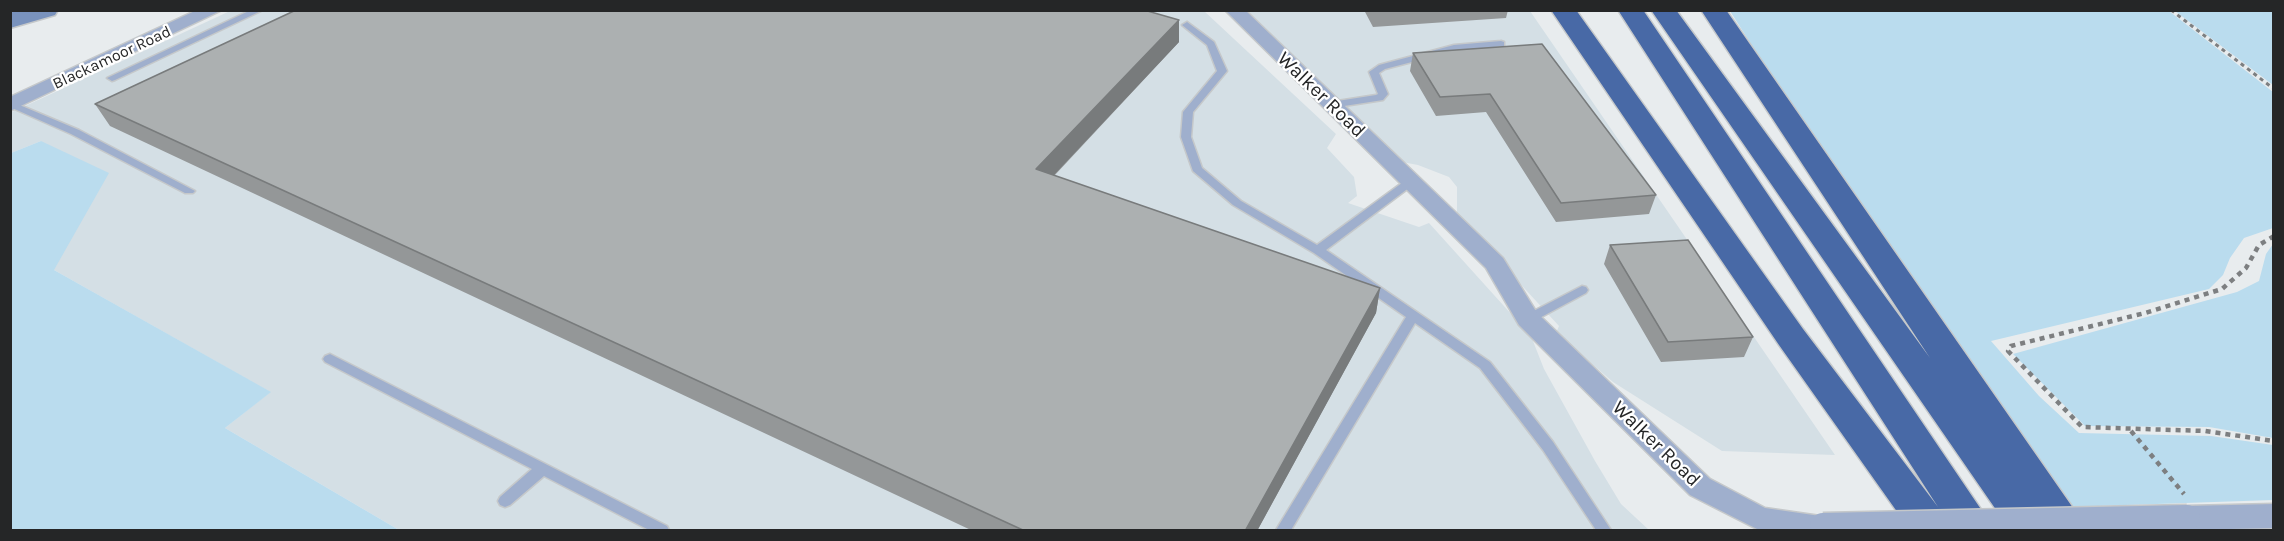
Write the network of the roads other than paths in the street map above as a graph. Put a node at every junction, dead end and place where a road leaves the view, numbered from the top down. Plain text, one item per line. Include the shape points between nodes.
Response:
1 (46, 10) edge
2 (213, 10) edge
3 (259, 10) edge
4 (1234, 10) edge
5 (1563, 10) edge
6 (1630, 10) edge
7 (1663, 10) edge
8 (1713, 10) edge
9 (10, 21) edge
10 (1187, 25) dead end
11 (1501, 44) edge
12 (112, 78) dead end
13 (11, 105) edge
14 (1331, 105) junction
15 (1410, 182) junction
16 (189, 191) dead end
17 (1318, 250) junction
18 (1582, 290) dead end
19 (1412, 317) junction
20 (1528, 319) junction
21 (330, 359) dead end
22 (542, 469) junction
23 (506, 501) dead end
24 (2274, 516) edge
25 (662, 531) edge
26 (1283, 531) edge
27 (1605, 531) edge
28 (1932, 531) edge
29 (1975, 531) edge
30 (2032, 531) edge
31 (2065, 531) edge

1 - 9 main road
2 - 13 street, Blackamoor Road
3 - 12 lane
4 - 14 street, Walker Road
5 - 28 highway
6 - 29 highway
7 - 30 highway
8 - 31 highway
10 - 17 lane via 1211,44 1222,71 1188,112 1186,138 1197,169 1237,203
11 - 14 lane via 1454,48 1382,67 1374,72 1383,94 1379,98
13 - 16 lane via 75,132
14 - 15 street, Walker Road
15 - 17 lane
15 - 20 street, Walker Road via 1495,263
17 - 19 lane
18 - 20 lane
19 - 26 lane
19 - 27 lane via 1485,365 1548,446
20 - 24 street, Walker Road, bridge via 1700,487 1760,519 1823,526
21 - 22 lane
22 - 23 lane
22 - 25 lane

